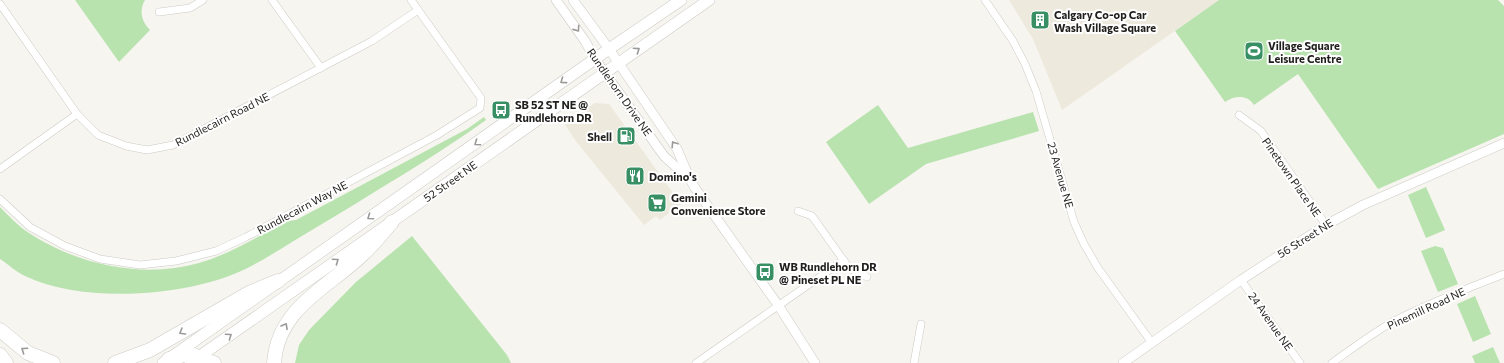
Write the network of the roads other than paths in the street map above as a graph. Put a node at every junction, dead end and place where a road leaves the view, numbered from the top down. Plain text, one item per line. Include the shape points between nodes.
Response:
1 (204, 0) edge
2 (272, 0) edge
3 (411, 0) edge
4 (556, 0) edge
5 (573, 0) edge
6 (681, 0) edge
7 (709, 0) edge
8 (985, 0) edge
9 (0, 4) edge
10 (418, 10) junction
11 (159, 12) dead end
12 (609, 49) junction
13 (595, 59) junction
14 (618, 63) junction
15 (321, 68) junction
16 (605, 73) junction
17 (77, 114) junction
18 (1239, 115) dead end
19 (1504, 143) edge
20 (0, 169) edge
21 (690, 179) junction
22 (0, 199) edge
23 (798, 211) dead end
24 (392, 222) junction
25 (1326, 225) junction
26 (844, 260) junction
27 (1504, 274) edge
28 (866, 278) dead end
29 (1241, 280) junction
30 (278, 281) junction
31 (778, 305) junction
32 (921, 324) dead end
33 (0, 330) edge
34 (1152, 343) junction
35 (0, 355) edge
36 (194, 360) edge
37 (166, 361) edge
38 (6, 363) edge
39 (53, 363) edge
40 (115, 363) edge
41 (214, 363) edge
42 (274, 363) edge
43 (696, 363) edge
44 (814, 363) edge
45 (914, 363) edge
46 (1123, 363) edge
47 (1300, 363) edge
48 (1332, 363) edge

1 - 11 street via 190,8
2 - 15 street
3 - 10 street, Rundlecairn Way NE
4 -> 13 street, Rundlehorn Drive NE
5 - 12 street, Rundlehorn Drive NE
6 - 12 main road, 52 Street NE
14 -> 7 main road, 52 Street NE
8 - 34 street, 23 Avenue NE via 1014,41 1036,91 1074,222 1084,244 1098,268
9 - 17 street, Rundlecairn Road NE
10 - 15 street, Rundlecairn Road NE via 372,41
10 - 22 street, Rundlecairn Way NE via 481,98 480,108 437,135 246,237 216,250 176,261 140,265 100,259 65,246 30,228
12 - 13 main road, 52 Street NE
12 - 14 street, Rundlehorn Drive NE
13 - 16 street, Rundlehorn Drive NE
13 -> 30 main road, 52 Street NE
14 - 16 main road, 52 Street NE
21 -> 14 street, Rundlehorn Drive NE via 677,149
15 - 17 street, Rundlecairn Road NE via 172,145 147,150 126,146 98,134
16 - 21 street, Rundlehorn Drive NE via 664,156
16 - 24 main road, 52 Street NE
17 - 20 street
18 - 25 street, Pinetown Place NE via 1261,131
19 - 25 street, 56 Street NE via 1363,205
21 - 31 street, Rundlehorn Drive NE
23 - 26 street via 812,216
36 -> 24 main road, 52 Street NE
42 -> 24 highway via 282,331 298,308 363,254
25 - 29 street, 56 Street NE
26 - 28 street via 849,268
26 - 31 street
27 - 48 street, Pinemill Road NE via 1396,321
29 - 34 street, 56 Street NE
29 - 47 street, 24 Avenue NE
30 - 37 main road, 52 Street NE
30 -> 40 highway via 249,294 150,350
31 - 43 street
31 - 44 street, Rundlehorn Drive NE
32 - 45 street
39 -> 33 highway via 28,353
34 - 46 street, 56 Street NE
35 - 38 highway
36 - 37 highway via 194,355 184,355
36 - 41 highway

